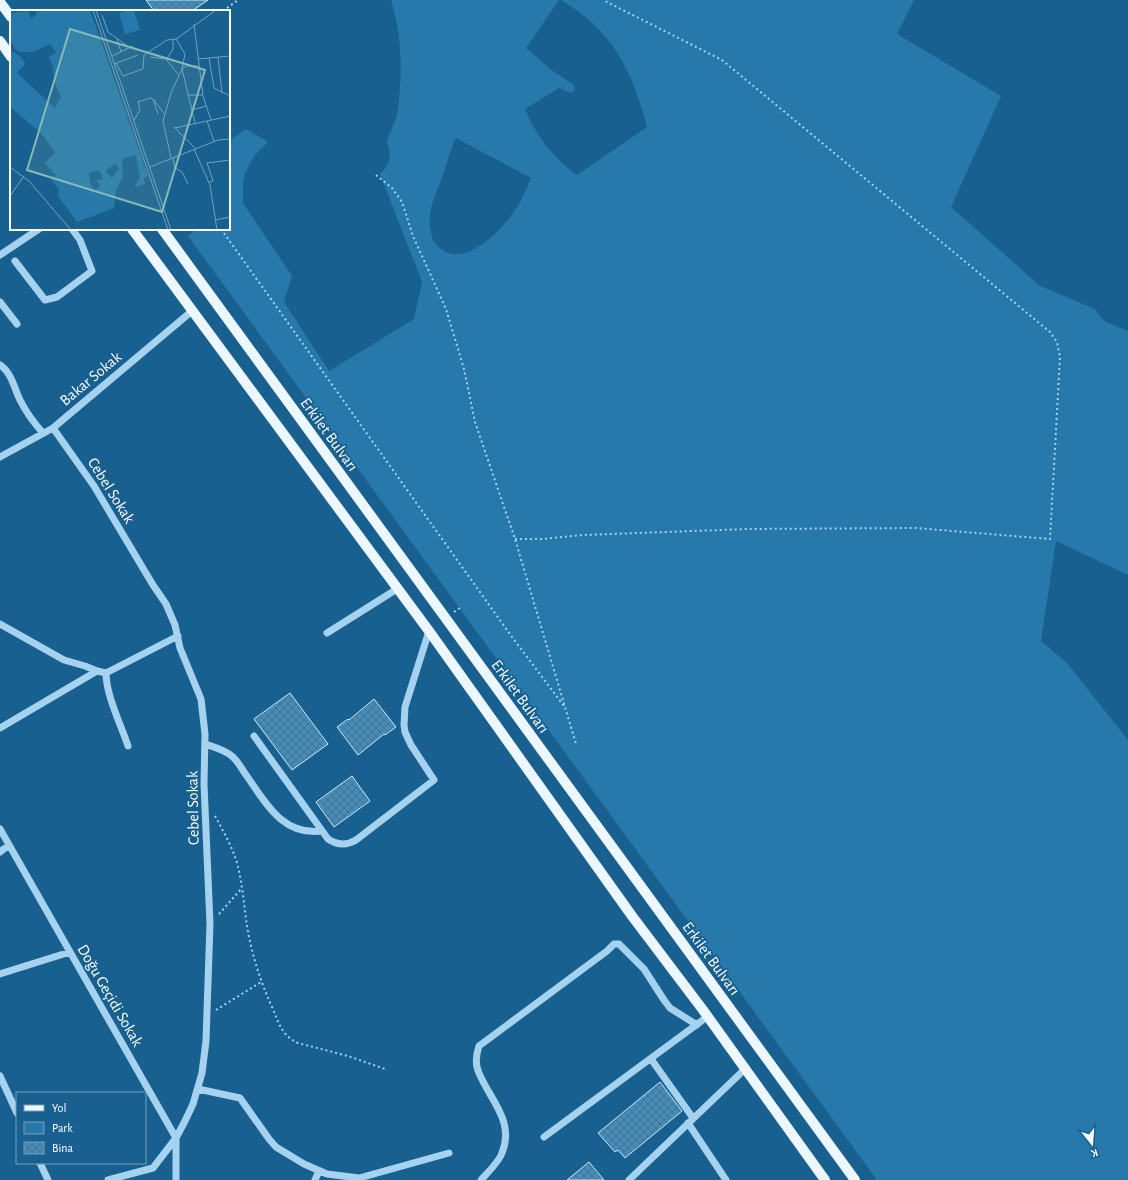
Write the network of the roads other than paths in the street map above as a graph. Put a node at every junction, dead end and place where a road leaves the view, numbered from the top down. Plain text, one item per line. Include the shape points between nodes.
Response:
1 (0, 2) edge
2 (10, 16) edge
3 (0, 41) edge
4 (10, 56) edge
5 (37, 230) edge
6 (73, 230) edge
7 (133, 230) edge
8 (163, 230) edge
9 (0, 255) edge
10 (14, 261) dead end
11 (0, 302) edge
12 (192, 312) junction
13 (17, 324) dead end
14 (0, 365) edge
15 (53, 428) junction
16 (43, 433) junction
17 (0, 457) edge
18 (397, 589) junction
19 (0, 624) edge
20 (429, 632) junction
21 (327, 633) dead end
22 (178, 636) junction
23 (97, 671) junction
24 (106, 673) junction
25 (0, 728) edge
26 (254, 736) dead end
27 (205, 744) junction
28 (128, 746) dead end
29 (0, 829) edge
30 (322, 831) junction
31 (9, 845) junction
32 (0, 852) edge
33 (70, 952) junction
34 (0, 974) edge
35 (707, 1017) junction
36 (697, 1024) junction
37 (650, 1059) junction
38 (745, 1069) junction
39 (0, 1076) edge
40 (198, 1089) junction
41 (16, 1111) edge
42 (690, 1120) junction
43 (176, 1138) junction
44 (544, 1138) dead end
45 (449, 1153) dead end
46 (40, 1164) edge
47 (319, 1171) junction
48 (360, 1179) edge
49 (630, 1179) edge
50 (48, 1180) edge
51 (108, 1180) edge
52 (176, 1180) edge
53 (315, 1180) edge
54 (481, 1180) edge
55 (641, 1180) edge
56 (726, 1180) edge
57 (825, 1180) edge
58 (856, 1180) edge

1 - 2 main road
3 - 4 main road
5 - 9 street
6 - 10 street via 80,240 92,271 57,297 45,300
7 - 12 main road
8 - 58 main road, Erkilet Bulvarı
11 - 13 street
12 - 15 street, Bakar Sokak
12 - 18 main road
14 - 16 street via 9,375 20,401
15 - 16 street, Bakar Sokak
15 - 22 street, Cebel Sokak via 105,503 166,604
16 - 17 street, Bakar Sokak
18 - 20 main road
18 - 21 street
19 - 23 street via 64,660
20 - 30 street via 405,707 404,725 411,745 434,780 352,842 333,842
20 - 35 main road
22 - 24 street
22 - 27 street, Cebel Sokak via 180,648 201,698
23 - 24 street
23 - 25 street
24 - 28 street via 111,698
26 - 30 street
27 - 30 street via 233,756 273,812 285,824 300,830
27 - 40 street, Cebel Sokak via 204,784 210,924 205,1057
29 - 31 street, Doğu Geçidi Sokak
31 - 32 street
31 - 33 street, Doğu Geçidi Sokak
33 - 34 street
33 - 43 street, Doğu Geçidi Sokak
35 - 36 street
35 - 38 main road
36 - 37 street
36 - 54 street via 670,1008 644,969 619,944 614,944 478,1046 478,1073 501,1113 505,1138 502,1155
37 - 42 street
37 - 44 street
38 - 42 street
38 - 57 main road
39 - 41 street
40 - 43 street, Cebel Sokak
40 - 47 street via 240,1098 276,1147 295,1160
42 - 49 street
42 - 56 street
43 - 51 street, Cebel Sokak via 153,1168
43 - 52 street, Doğu Geçidi Sokak
45 - 48 street
46 - 50 street
47 - 48 street
47 - 53 street
49 - 55 street

